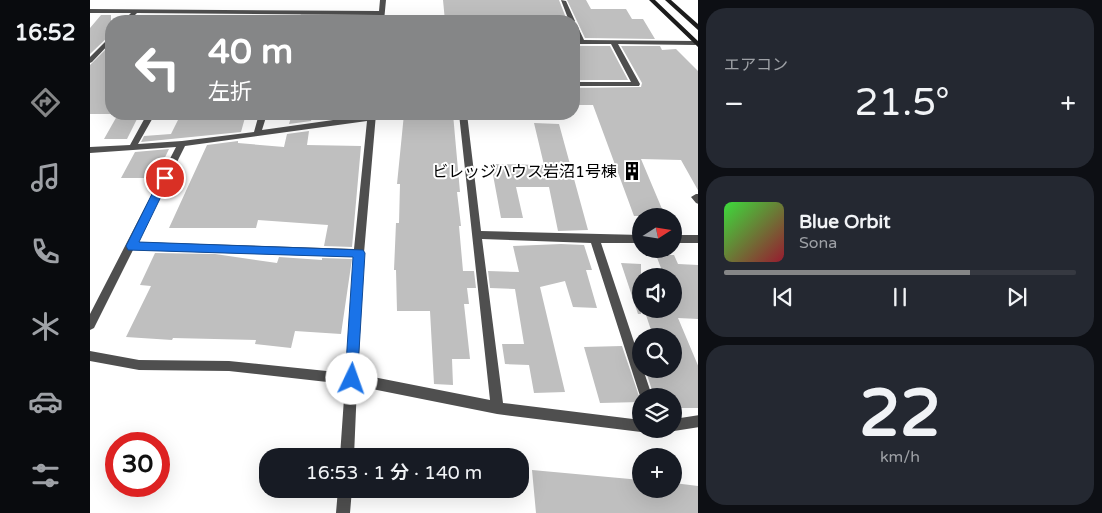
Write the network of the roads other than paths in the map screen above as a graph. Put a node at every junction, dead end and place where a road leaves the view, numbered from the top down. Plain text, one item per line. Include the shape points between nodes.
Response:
1 (383, 0) edge
2 (652, 0) edge
3 (668, 0) edge
4 (562, 1) dead end
5 (90, 11) edge
6 (136, 11) junction
7 (211, 12) junction
8 (295, 12) junction
9 (382, 13) joint
10 (132, 15) edge
11 (209, 15) edge
12 (294, 15) edge
13 (569, 15) edge
14 (698, 29) edge
15 (580, 38) edge
16 (582, 42) joint
17 (614, 43) junction
18 (697, 44) edge
19 (105, 45) edge
20 (90, 61) edge
21 (580, 84) edge
22 (148, 120) edge
23 (261, 120) edge
24 (346, 120) edge
25 (371, 120) edge
26 (464, 120) edge
27 (257, 134) junction
28 (182, 144) junction
29 (133, 146) junction
30 (90, 150) edge
31 (698, 196) edge
32 (698, 201) edge
33 (477, 234) junction
34 (595, 239) junction
35 (632, 239) edge
36 (682, 239) edge
37 (698, 239) edge
38 (132, 246) junction
39 (359, 253) junction
40 (90, 325) edge
41 (90, 356) edge
42 (352, 379) junction
43 (643, 388) edge
44 (497, 408) junction
45 (698, 421) edge
46 (682, 424) edge
47 (632, 425) edge
48 (348, 448) edge
49 (344, 498) edge
50 (343, 513) edge

1 - 9 street
2 - 18 main road
3 - 14 main road
4 - 13 street
5 - 6 street
6 - 7 street
6 - 10 street
7 - 8 street
7 - 11 street
8 - 9 street
8 - 12 street
15 - 16 street
16 - 17 street
17 - 18 street
17 - 21 street via 636,84
19 - 20 street
22 - 29 street
23 - 27 street
24 - 27 street
25 - 39 street
26 - 33 street
27 - 28 street
28 - 29 street
28 - 38 street
29 - 30 street
31 - 32 street
33 - 34 street
33 - 44 street
34 - 35 street
34 - 43 street
36 - 37 street
38 - 39 street
38 - 40 street
39 - 42 street
41 - 42 street via 139,364 229,366
42 - 44 street
42 - 48 street
44 - 47 street
45 - 46 street
49 - 50 street

